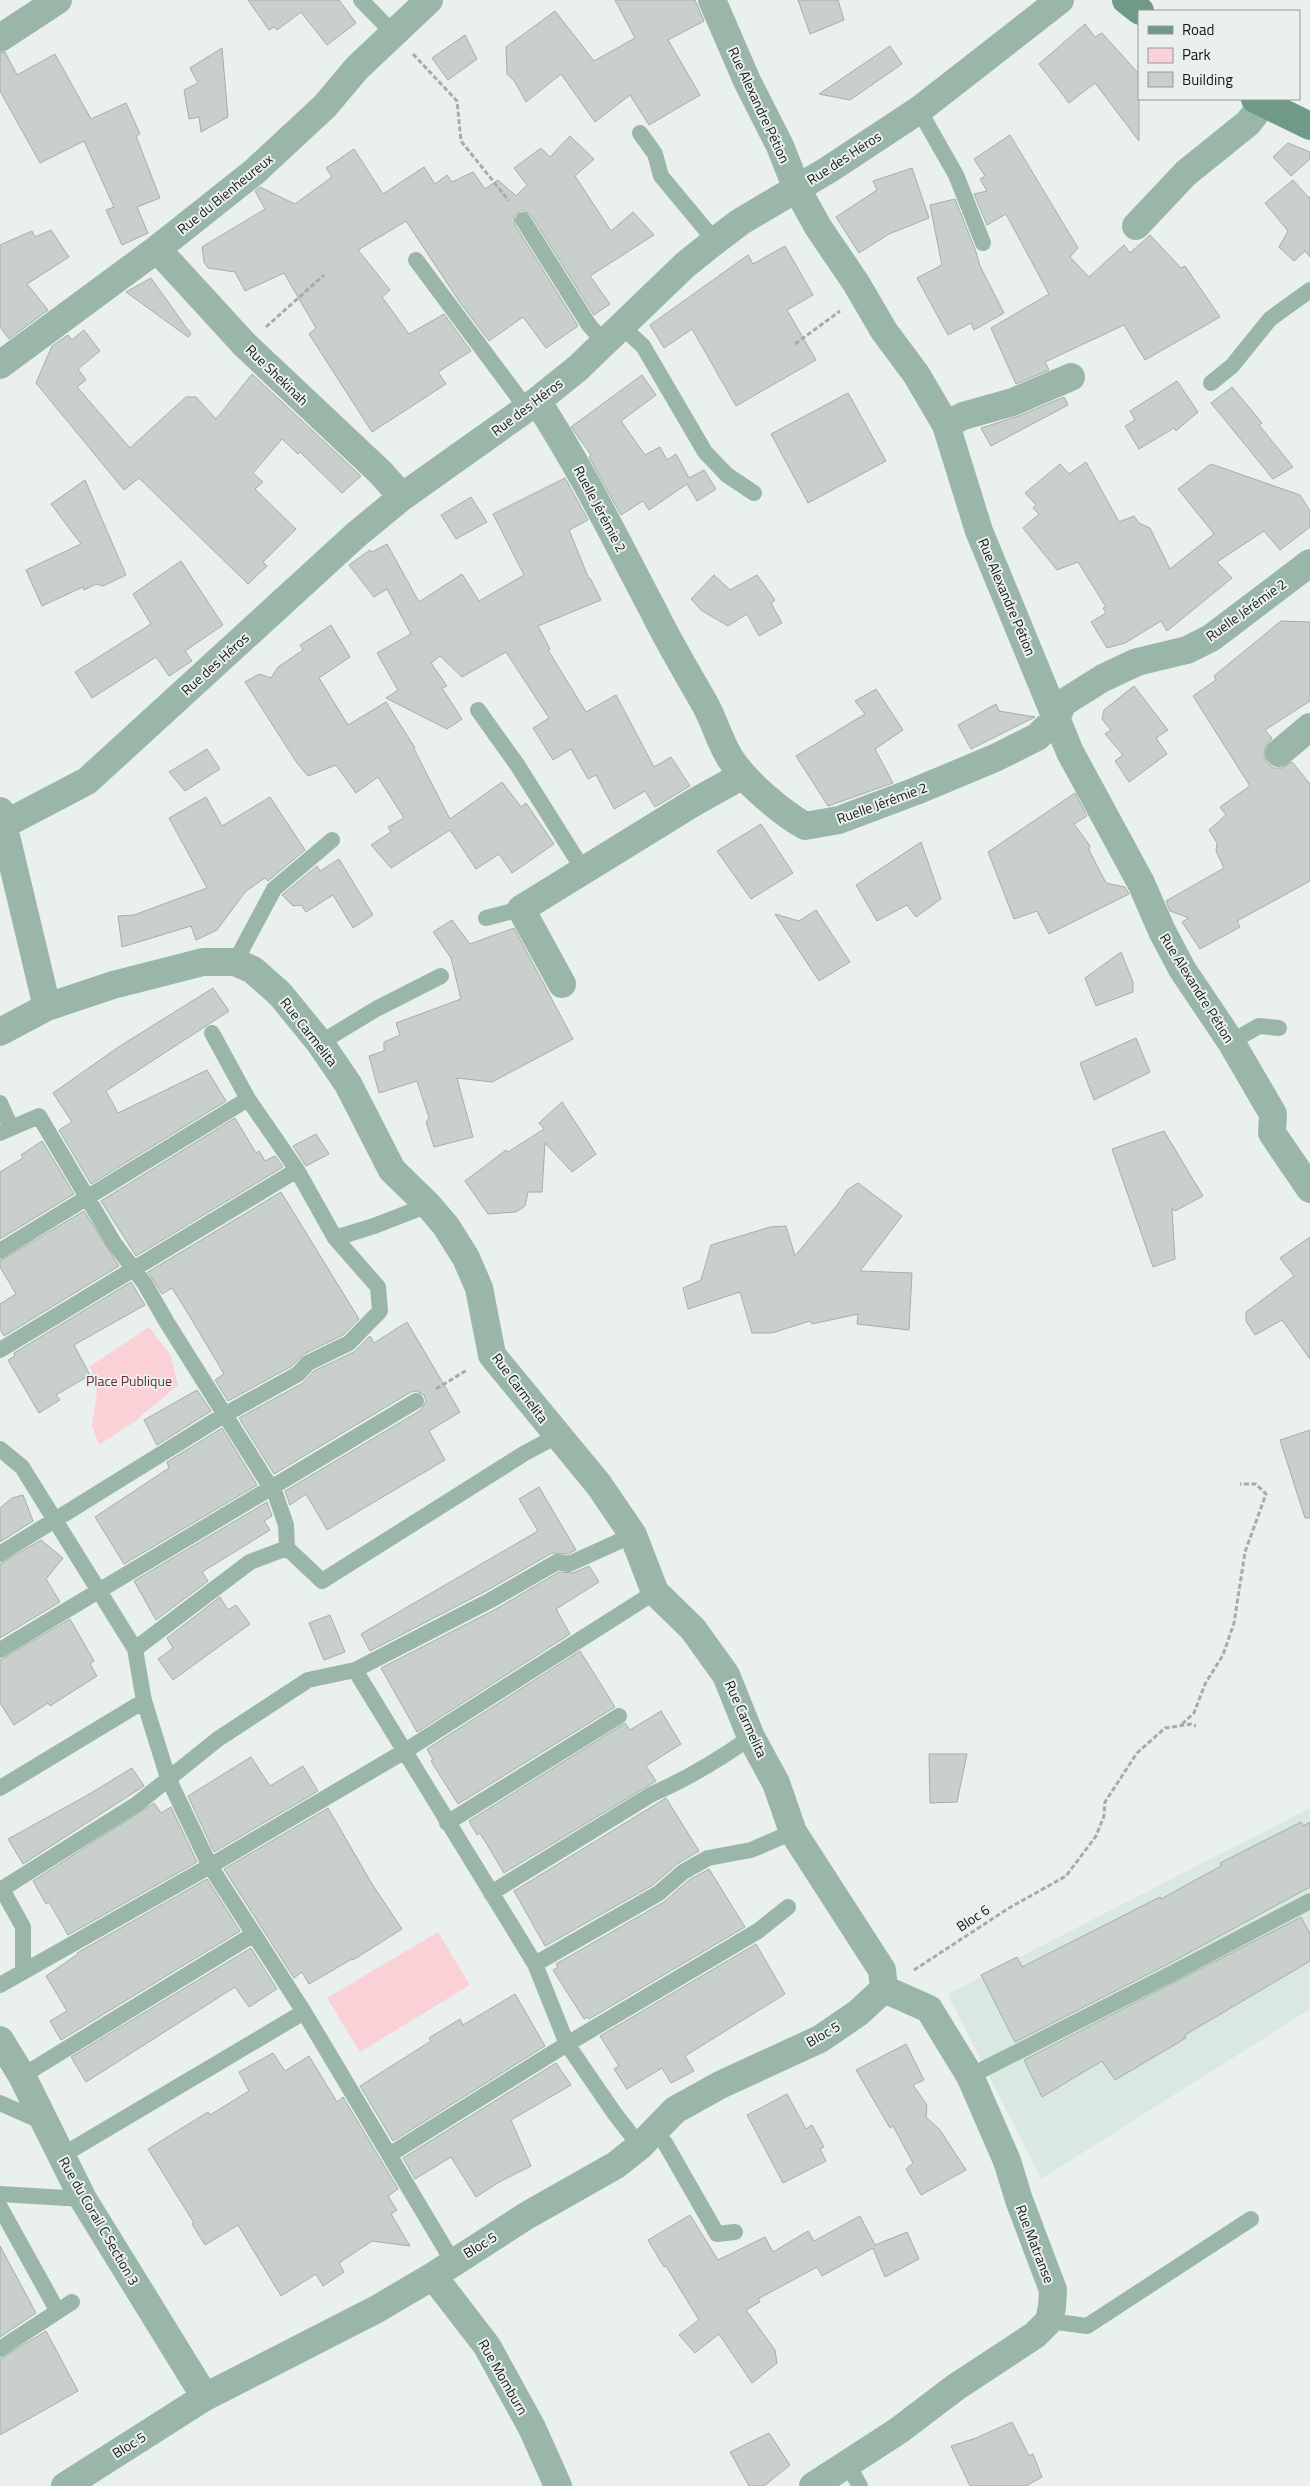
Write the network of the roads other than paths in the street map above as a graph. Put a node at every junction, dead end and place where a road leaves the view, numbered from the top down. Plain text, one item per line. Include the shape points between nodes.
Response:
1 (58, 0) edge
2 (361, 0) edge
3 (429, 0) edge
4 (712, 0) edge
5 (1060, 0) edge
6 (1126, 0) edge
7 (1139, 10) edge
8 (393, 33) junction
9 (0, 38) edge
10 (1259, 102) edge
11 (919, 110) junction
12 (1310, 126) edge
13 (640, 133) dead end
14 (797, 189) junction
15 (523, 220) road end
16 (1136, 226) dead end
17 (715, 241) junction
18 (983, 243) dead end
19 (157, 249) junction
20 (416, 260) dead end
21 (1310, 290) edge
22 (612, 333) junction
23 (0, 365) edge
24 (1071, 377) dead end
25 (1212, 383) dead end
26 (532, 405) junction
27 (946, 425) junction
28 (754, 493) dead end
29 (402, 497) junction
30 (1310, 563) edge
31 (478, 710) dead end
32 (1056, 719) junction
33 (1310, 727) edge
34 (1279, 753) dead end
35 (743, 775) junction
36 (2, 818) edge
37 (332, 840) dead end
38 (584, 871) junction
39 (521, 909) junction
40 (486, 918) dead end
41 (236, 962) junction
42 (441, 976) dead end
43 (562, 984) dead end
44 (47, 1008) junction
45 (1279, 1028) dead end
46 (0, 1032) edge
47 (212, 1033) dead end
48 (1231, 1042) junction
49 (320, 1043) junction
50 (248, 1099) junction
51 (0, 1103) edge
52 (6, 1130) edge
53 (297, 1170) junction
54 (1310, 1189) edge
55 (88, 1197) junction
56 (428, 1205) junction
57 (336, 1238) junction
58 (0, 1251) edge
59 (134, 1267) junction
60 (0, 1350) edge
61 (416, 1401) road end
62 (224, 1415) junction
63 (557, 1436) junction
64 (0, 1449) edge
65 (270, 1488) junction
66 (55, 1519) junction
67 (633, 1535) junction
68 (287, 1548) junction
69 (0, 1554) edge
70 (100, 1591) junction
71 (655, 1592) junction
72 (135, 1649) junction
73 (0, 1650) edge
74 (354, 1670) junction
75 (144, 1701) junction
76 (619, 1716) dead end
77 (751, 1737) junction
78 (405, 1751) junction
79 (168, 1778) junction
80 (0, 1788) edge
81 (447, 1823) junction
82 (793, 1832) junction
83 (210, 1866) junction
84 (491, 1893) junction
85 (1310, 1901) edge
86 (788, 1907) dead end
87 (254, 1934) junction
88 (534, 1964) junction
89 (23, 1970) junction
90 (0, 1985) edge
91 (884, 1989) junction
92 (304, 2012) junction
93 (0, 2040) edge
94 (568, 2044) junction
95 (22, 2076) junction
96 (970, 2076) junction
97 (0, 2104) edge
98 (45, 2123) junction
99 (647, 2139) junction
100 (389, 2155) junction
101 (61, 2156) junction
102 (0, 2194) edge
103 (83, 2199) junction
104 (0, 2207) edge
105 (1252, 2219) dead end
106 (735, 2232) dead end
107 (443, 2269) junction
108 (72, 2302) dead end
109 (57, 2310) junction
110 (1049, 2321) junction
111 (0, 2349) edge
112 (205, 2397) junction
113 (854, 2476) edge
114 (65, 2486) edge
115 (558, 2486) edge
116 (813, 2486) edge

1 - 9 street
2 - 8 lane
3 - 8 street, Rue du Bienheureux
4 - 14 street, Rue Alexandre Pétion
5 - 11 street, Rue des Héros
6 - 7 street
8 - 19 street, Rue du Bienheureux via 299,132
10 - 12 street
10 - 16 street via 1248,123 1186,173
11 - 14 street, Rue des Héros
11 - 18 lane via 956,175
13 - 17 lane via 656,154 661,176
14 - 17 street, Rue des Héros via 740,222
14 - 27 street, Rue Alexandre Pétion via 818,227
15 - 22 lane via 589,325
17 - 22 street, Rue des Héros via 684,265
19 - 23 street, Rue du Bienheureux
19 - 29 street, Rue Shekinah via 245,345
20 - 26 lane
21 - 25 lane via 1270,319 1232,366
22 - 26 street, Rue des Héros via 578,368
22 - 28 lane via 643,346 705,452 727,475
24 - 27 street via 1013,402 963,416
26 - 29 street, Rue des Héros
26 - 35 street, Ruelle Jérémie 2 via 598,504 711,714 730,757
27 - 32 street, Rue Alexandre Pétion via 979,531
29 - 36 street, Rue des Héros via 357,534 87,781
30 - 32 street, Ruelle Jérémie 2 via 1211,638 1186,650 1137,662 1103,678 1064,703
31 - 38 lane via 518,766
32 - 35 street, Ruelle Jérémie 2 via 1037,737 995,758 839,820 805,826 781,810
32 - 48 street, Rue Alexandre Pétion via 1182,969
33 - 34 street
35 - 38 street
36 - 44 street
37 - 41 lane via 274,889
38 - 39 street
39 - 40 lane
39 - 43 street
41 - 44 street, Rue Carmelita via 203,962 113,985
41 - 49 street, Rue Carmelita via 253,970 280,994
42 - 49 lane via 376,1009
44 - 46 street, Rue Carmelita
45 - 48 lane via 1258,1026
47 - 50 lane
48 - 54 street, Rue Alexandre Pétion via 1273,1114 1272,1133
49 - 56 street, Rue Carmelita via 348,1084 392,1170
50 - 53 lane
50 - 55 lane
51 - 52 lane
52 - 55 lane via 39,1116
53 - 57 lane
53 - 59 lane
55 - 58 lane
55 - 59 lane via 114,1244
56 - 57 lane
56 - 63 street, Rue Carmelita via 466,1258 479,1288 492,1355
57 - 62 lane via 378,1287 380,1310 349,1342 308,1362 298,1374
59 - 60 lane
59 - 62 lane
61 - 65 lane
62 - 65 lane
62 - 66 lane
63 - 67 street, Rue Carmelita via 599,1485
63 - 68 lane via 322,1581
64 - 66 lane via 22,1467
65 - 68 lane via 286,1525
65 - 70 lane
66 - 69 lane
66 - 70 lane
67 - 71 street, Rue Carmelita
67 - 74 lane via 568,1564 557,1562 491,1600
68 - 72 lane via 250,1562
70 - 72 lane
70 - 73 lane
71 - 77 street, Rue Carmelita via 693,1629 726,1675
71 - 78 lane
72 - 75 lane
74 - 78 lane
74 - 79 lane via 308,1680 218,1739
75 - 79 lane
75 - 80 lane
76 - 81 lane
77 - 82 street, Rue Carmelita via 776,1783
77 - 84 lane
78 - 81 lane
78 - 83 lane
79 - 83 lane
79 - 89 lane via 136,1804 2,1889 23,1926
81 - 84 lane
82 - 88 lane via 751,1850 708,1858 683,1872 659,1893
82 - 91 street, Rue Carmelita via 882,1970
83 - 87 lane
83 - 89 lane
84 - 88 lane
85 - 96 lane
86 - 94 lane via 758,1931
87 - 92 lane
87 - 95 lane
88 - 94 lane
89 - 90 lane
91 - 96 street, Rue Matranse via 929,2009
91 - 99 street, Bloc 5 via 858,2013 820,2039 676,2110
92 - 100 lane
92 - 101 lane
93 - 95 street, Rue du Corail C Section 3
94 - 99 lane via 615,2114
94 - 100 lane
95 - 98 street, Rue du Corail C Section 3
96 - 110 street, Rue Matranse via 1007,2160 1053,2290
97 - 98 lane
98 - 101 street, Rue du Corail C Section 3
99 - 106 lane via 665,2142 716,2234
99 - 107 street, Bloc 5 via 610,2169 526,2216
100 - 107 lane
101 - 103 street, Rue du Corail C Section 3
102 - 103 lane
103 - 112 street, Rue du Corail C Section 3
104 - 109 lane
105 - 110 lane via 1087,2326
107 - 112 street, Bloc 5 via 377,2310
107 - 115 street, Rue Momburn via 532,2428
108 - 109 lane
109 - 111 lane
110 - 113 street via 1035,2336 956,2386 898,2431
112 - 114 street, Bloc 5
113 - 116 street

